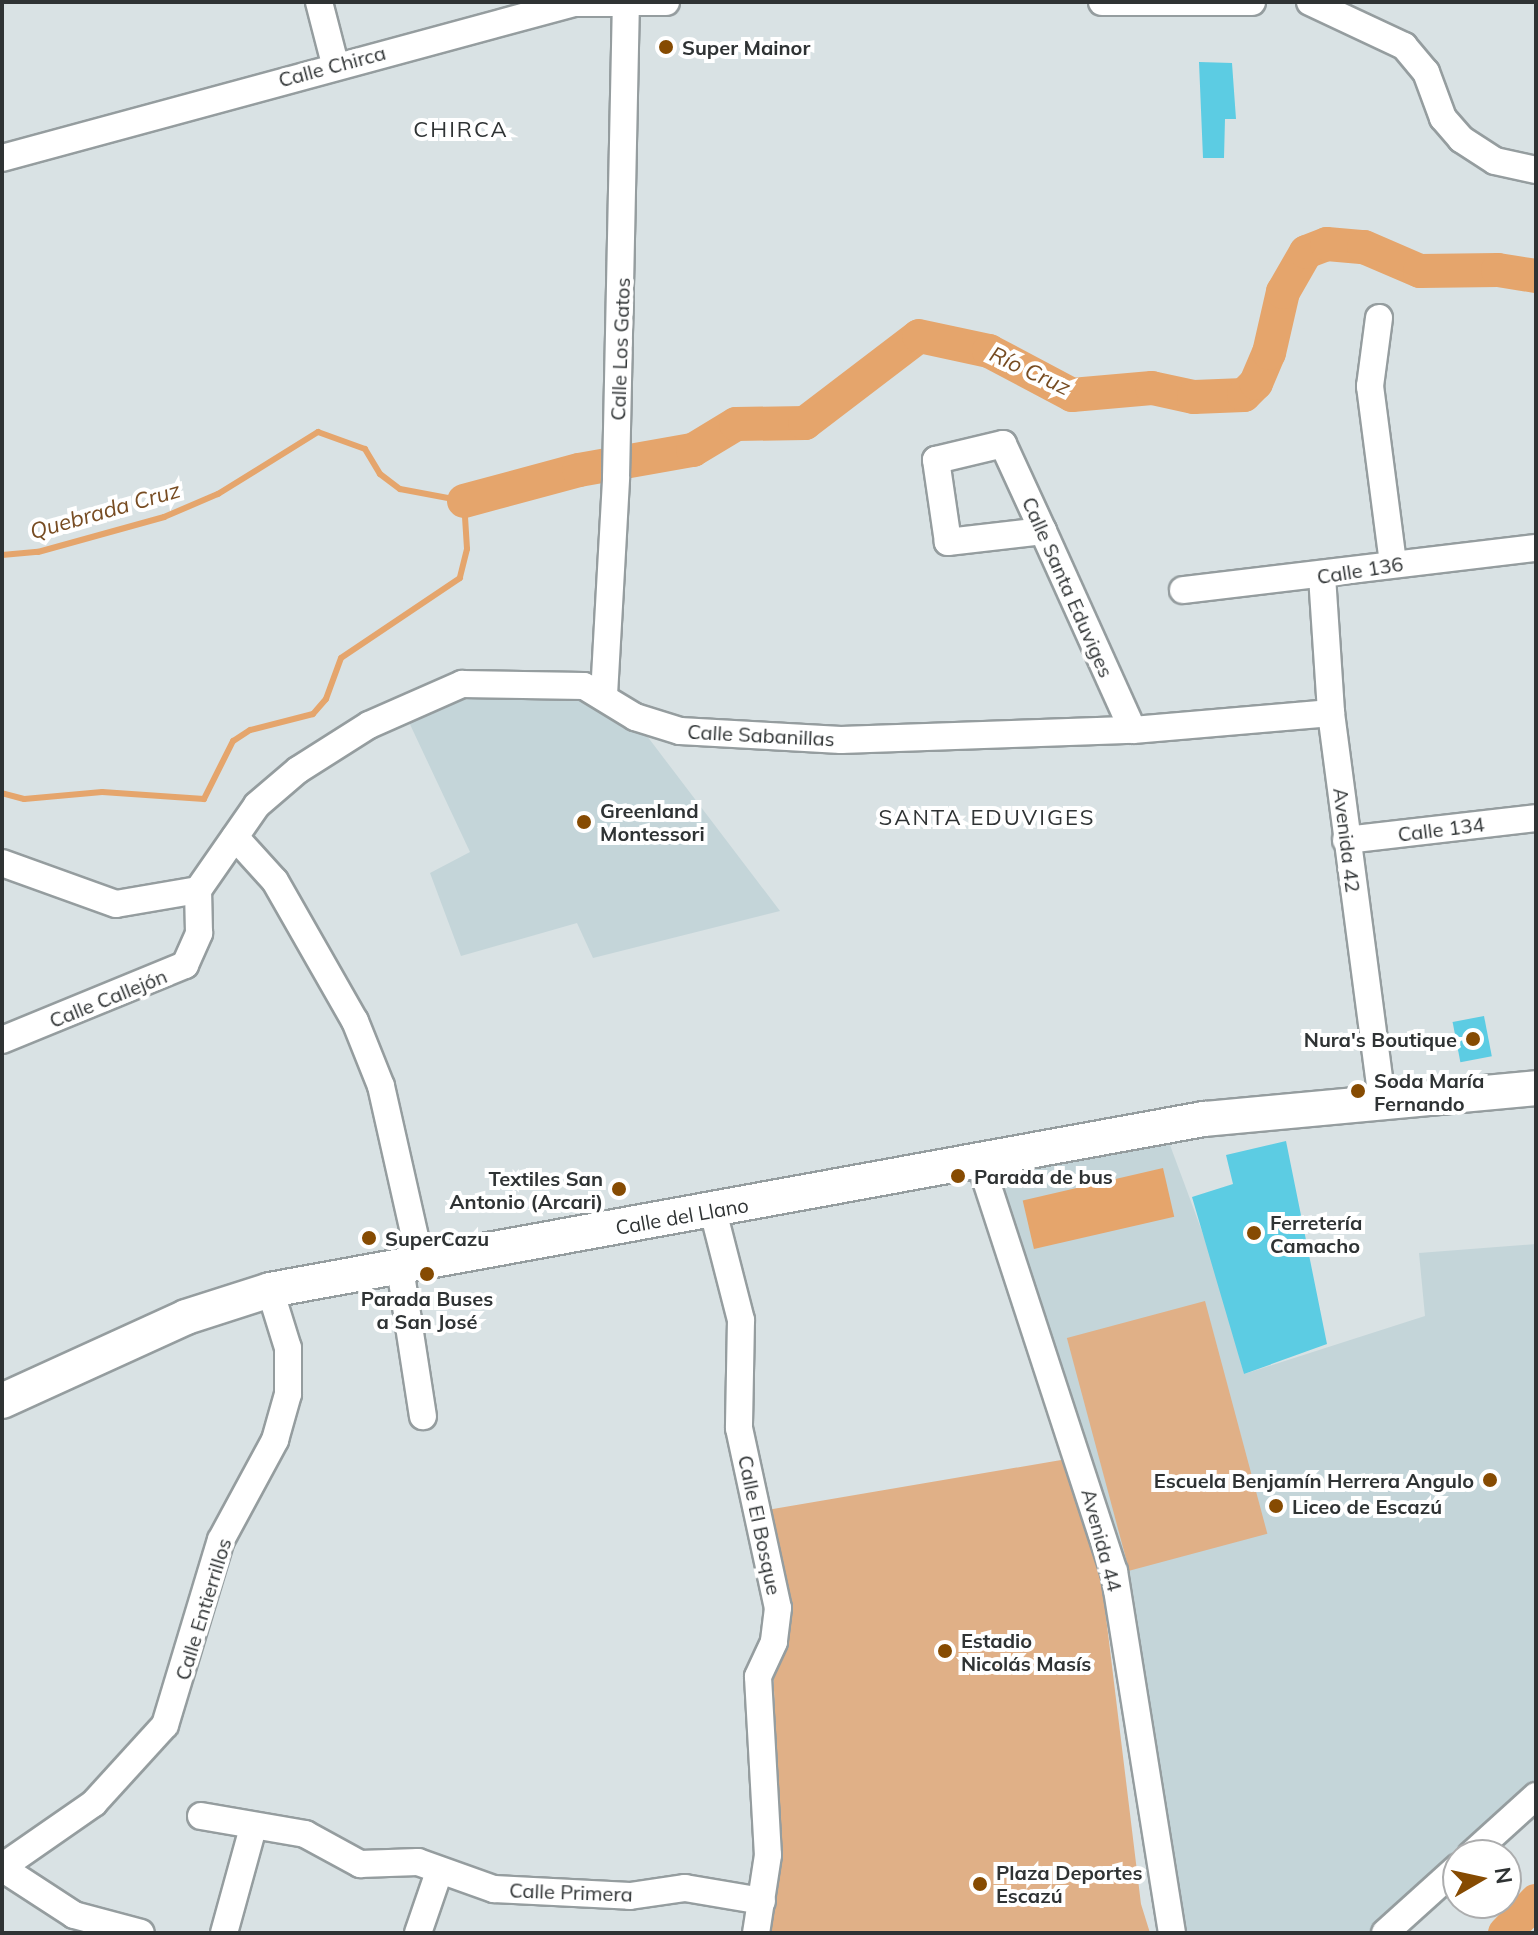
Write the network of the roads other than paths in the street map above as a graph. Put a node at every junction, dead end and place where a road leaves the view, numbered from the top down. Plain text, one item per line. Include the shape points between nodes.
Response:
1 (319, 2) edge
2 (666, 2) edge
3 (1102, 2) edge
4 (1252, 2) edge
5 (1310, 2) edge
6 (626, 3) edge
7 (335, 64) junction
8 (2, 158) edge
9 (1536, 170) edge
10 (1379, 318) dead end
11 (1043, 531) junction
12 (1536, 548) edge
13 (1393, 564) junction
14 (1322, 576) junction
15 (1183, 590) dead end
16 (604, 695) junction
17 (1331, 713) junction
18 (1133, 730) junction
19 (1536, 818) edge
20 (235, 837) junction
21 (1346, 840) junction
22 (2, 863) edge
23 (198, 890) junction
24 (2, 1040) edge
25 (1536, 1088) edge
26 (1382, 1102) junction
27 (979, 1159) junction
28 (713, 1211) junction
29 (410, 1266) junction
30 (270, 1290) junction
31 (2, 1401) edge
32 (423, 1416) dead end
33 (1536, 1796) edge
34 (201, 1816) dead end
35 (253, 1828) junction
36 (1489, 1839) edge
37 (2, 1867) edge
38 (439, 1872) junction
39 (1442, 1881) edge
40 (762, 1901) junction
41 (141, 1933) edge
42 (224, 1933) edge
43 (418, 1933) edge
44 (756, 1933) edge
45 (1172, 1933) edge
46 (1385, 1933) edge

1 - 7 street
2 - 6 street, Calle Chirca
3 - 4 street
5 - 9 street via 1404,46 1426,72 1443,118 1461,139 1495,161
6 - 7 street, Calle Chirca via 574,3
6 - 16 street, Calle Los Gatos via 616,477
7 - 8 street, Calle Chirca
10 - 13 street via 1370,386
11 - 11 street, Calle Santa Eduviges via 1003,444 936,460 948,542
11 - 18 street, Calle Santa Eduviges
12 - 13 street, Calle 136
13 - 14 street, Calle 136
14 - 15 street, Calle 136
14 - 17 street, Avenida 42
16 - 18 street, Calle Sabanillas via 635,717 680,731 841,740
16 - 20 street, Calle Sabanillas via 584,686 493,681 428,694 298,770 257,805
17 - 18 street, Calle Sabanillas
17 - 21 street, Avenida 42
19 - 21 street, Calle 134
20 - 23 street, Calle Sabanillas
20 - 29 street via 275,881 327,961 355,1021 381,1086
21 - 26 street, Avenida 42
22 - 23 street via 116,904
23 - 24 street, Calle Callejón via 199,933 185,965
25 - 26 main road, Calle del Llano
26 - 27 main road, Calle del Llano via 1204,1119
27 - 28 main road, Calle del Llano
27 - 45 street, Avenida 44 via 1114,1571
28 - 29 main road, Calle del Llano
28 - 40 street, Calle El Bosque via 741,1320 739,1428 778,1608 774,1642 758,1677 768,1814
29 - 30 main road, Calle del Llano
29 - 32 street
30 - 31 main road, Calle del Llano via 186,1317
30 - 37 street, Calle Entierrillos via 288,1348 288,1394 275,1440 221,1540 165,1725 94,1803
33 - 36 street
34 - 35 street, Calle Primera
35 - 38 street, Calle Primera via 305,1834 360,1864 418,1862
35 - 42 street
37 - 41 street via 74,1915
38 - 40 street, Calle Primera via 532,1893 630,1896 685,1888
38 - 43 street
39 - 46 street
40 - 44 street, Calle El Bosque

